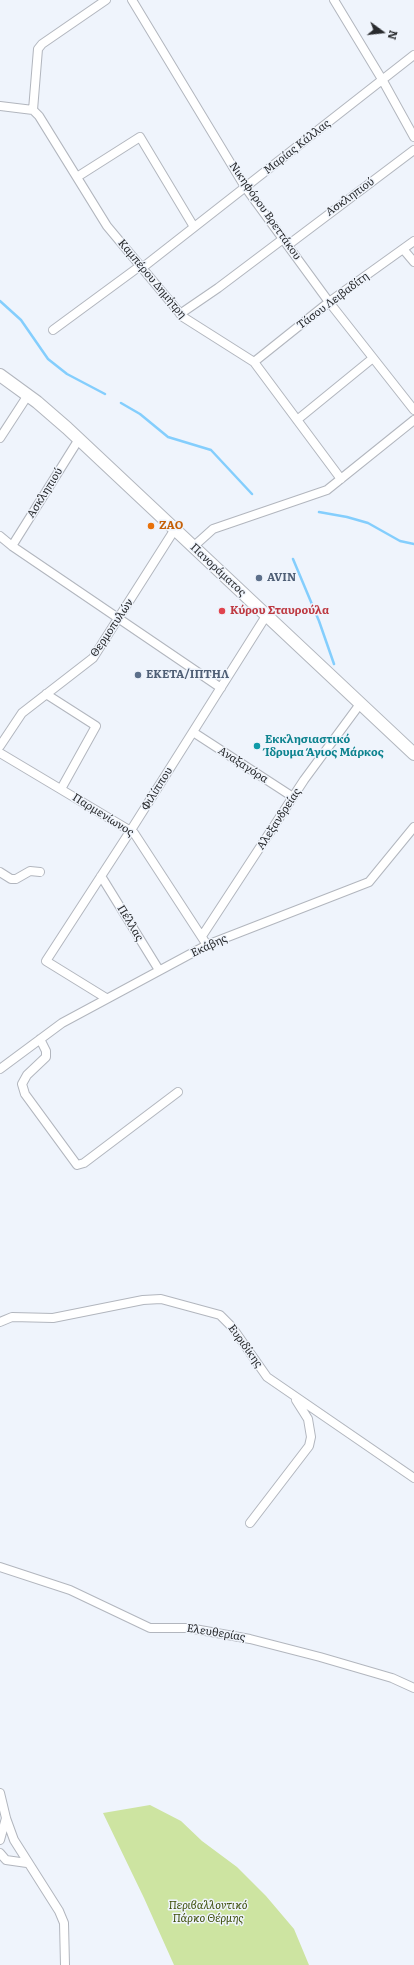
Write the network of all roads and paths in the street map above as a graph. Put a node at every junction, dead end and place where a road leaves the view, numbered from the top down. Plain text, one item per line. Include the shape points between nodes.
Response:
1 (106, 0) edge
2 (132, 0) edge
3 (334, 0) edge
4 (414, 55) edge
5 (383, 81) junction
6 (0, 106) edge
7 (33, 110) junction
8 (414, 137) edge
9 (414, 150) edge
10 (77, 177) junction
11 (245, 187) junction
12 (194, 228) junction
13 (414, 241) edge
14 (286, 242) junction
15 (403, 249) junction
16 (414, 262) edge
17 (141, 267) junction
18 (329, 302) junction
19 (180, 314) junction
20 (53, 330) dead end
21 (373, 358) junction
22 (254, 362) junction
23 (0, 375) edge
24 (28, 395) junction
25 (414, 410) edge
26 (297, 420) junction
27 (414, 420) edge
28 (0, 438) edge
29 (79, 439) junction
30 (341, 479) junction
31 (175, 529) junction
32 (0, 536) edge
33 (12, 546) junction
34 (194, 547) junction
35 (266, 616) junction
36 (119, 618) junction
37 (220, 688) junction
38 (46, 694) junction
39 (360, 704) junction
40 (193, 732) junction
41 (0, 746) edge
42 (0, 753) edge
43 (414, 754) edge
44 (61, 789) junction
45 (293, 797) junction
46 (414, 828) edge
47 (131, 830) junction
48 (0, 872) edge
49 (40, 872) dead end
50 (101, 876) junction
51 (202, 936) junction
52 (207, 945) junction
53 (159, 970) junction
54 (106, 998) junction
55 (40, 1039) junction
56 (0, 1069) edge
57 (178, 1092) dead end
58 (0, 1322) edge
59 (294, 1398) junction
60 (414, 1478) edge
61 (250, 1523) dead end
62 (0, 1567) edge
63 (414, 1688) edge
64 (0, 1793) edge
65 (6, 1818) junction
66 (0, 1840) edge
67 (0, 1853) edge
68 (27, 1863) junction
69 (65, 1965) edge

1 - 7 street via 38,49
2 - 11 street, Νικηφόρου Βρεττάκου
3 - 5 street
4 - 5 street, Μαρίας Κάλλας
5 - 8 street
5 - 11 street, Μαρίας Κάλλας
6 - 7 street
7 - 10 street, Καμπέρου Δημήτρη
9 - 14 street, Ασκληπιού
10 - 12 street via 140,137
10 - 17 street, Καμπέρου Δημήτρη via 108,226
11 - 12 street, Μαρίας Κάλλας
11 - 14 street, Νικηφόρου Βρεττάκου
12 - 17 street, Μαρίας Κάλλας
13 - 15 street, Τάσου Λειβαδίτη
14 - 18 street, Νικηφόρου Βρεττάκου
14 - 19 street, Ασκληπιού
15 - 16 street
15 - 18 street, Τάσου Λειβαδίτη
17 - 19 street, Καμπέρου Δημήτρη
17 - 20 street, Μαρίας Κάλλας
18 - 21 street, Νικηφόρου Βρεττάκου
18 - 22 street, Τάσου Λειβαδίτη
19 - 22 street, Καμπέρου Δημήτρη
21 - 25 street, Νικηφόρου Βρεττάκου
21 - 26 street
22 - 26 street, Καμπέρου Δημήτρη
23 - 24 main road, Πανοράματος
24 - 28 street
24 - 29 main road, Πανοράματος
26 - 30 street, Καμπέρου Δημήτρη
27 - 30 street
29 - 31 main road, Πανοράματος
29 - 33 street, Ασκληπιού
30 - 34 street via 321,492 213,529
31 - 34 main road, Πανοράματος
31 - 36 street, Θερμοπυλών
32 - 33 street
33 - 36 street
34 - 35 main road, Πανοράματος
35 - 37 street, Φιλίππου
35 - 39 main road, Πανοράματος
36 - 37 street
36 - 38 street, Θερμοπυλών via 93,658
37 - 40 street, Φιλίππου
38 - 41 street, Θερμοπυλών via 20,715
38 - 44 street via 96,726
39 - 43 main road, Πανοράματος
39 - 45 street, Αλεξανδρείας
40 - 45 street, Αναξαγόρα
40 - 47 street, Φιλίππου
42 - 44 street, Παρμενίωνος
44 - 47 street, Παρμενίωνος
45 - 51 street, Αλεξανδρείας
46 - 52 street, Εκάβης via 369,882
47 - 50 street, Φιλίππου
47 - 51 street, Παρμενίωνος
48 - 49 street via 11,879 16,879 30,871
50 - 53 street, Πέλλας
50 - 54 street, Φιλίππου via 46,960
51 - 52 street, Παρμενίωνος
52 - 53 street, Εκάβης
53 - 54 street, Εκάβης
54 - 55 street, Εκάβης
55 - 56 street, Εκάβης
55 - 57 street via 46,1056 26,1075 22,1084 26,1094 77,1165 84,1163
58 - 59 street, Ευριδίκης via 12,1317 53,1318 143,1300 161,1299 181,1304 220,1315 236,1333 266,1377
59 - 60 street, Ευριδίκης
59 - 61 street via 308,1419 311,1438 309,1446
62 - 63 street, Ελευθερίας via 70,1590 150,1628 189,1628 250,1639 392,1678
64 - 65 street
65 - 66 street
65 - 68 street via 14,1840
67 - 68 street via 6,1860
68 - 69 street via 59,1911 64,1924

